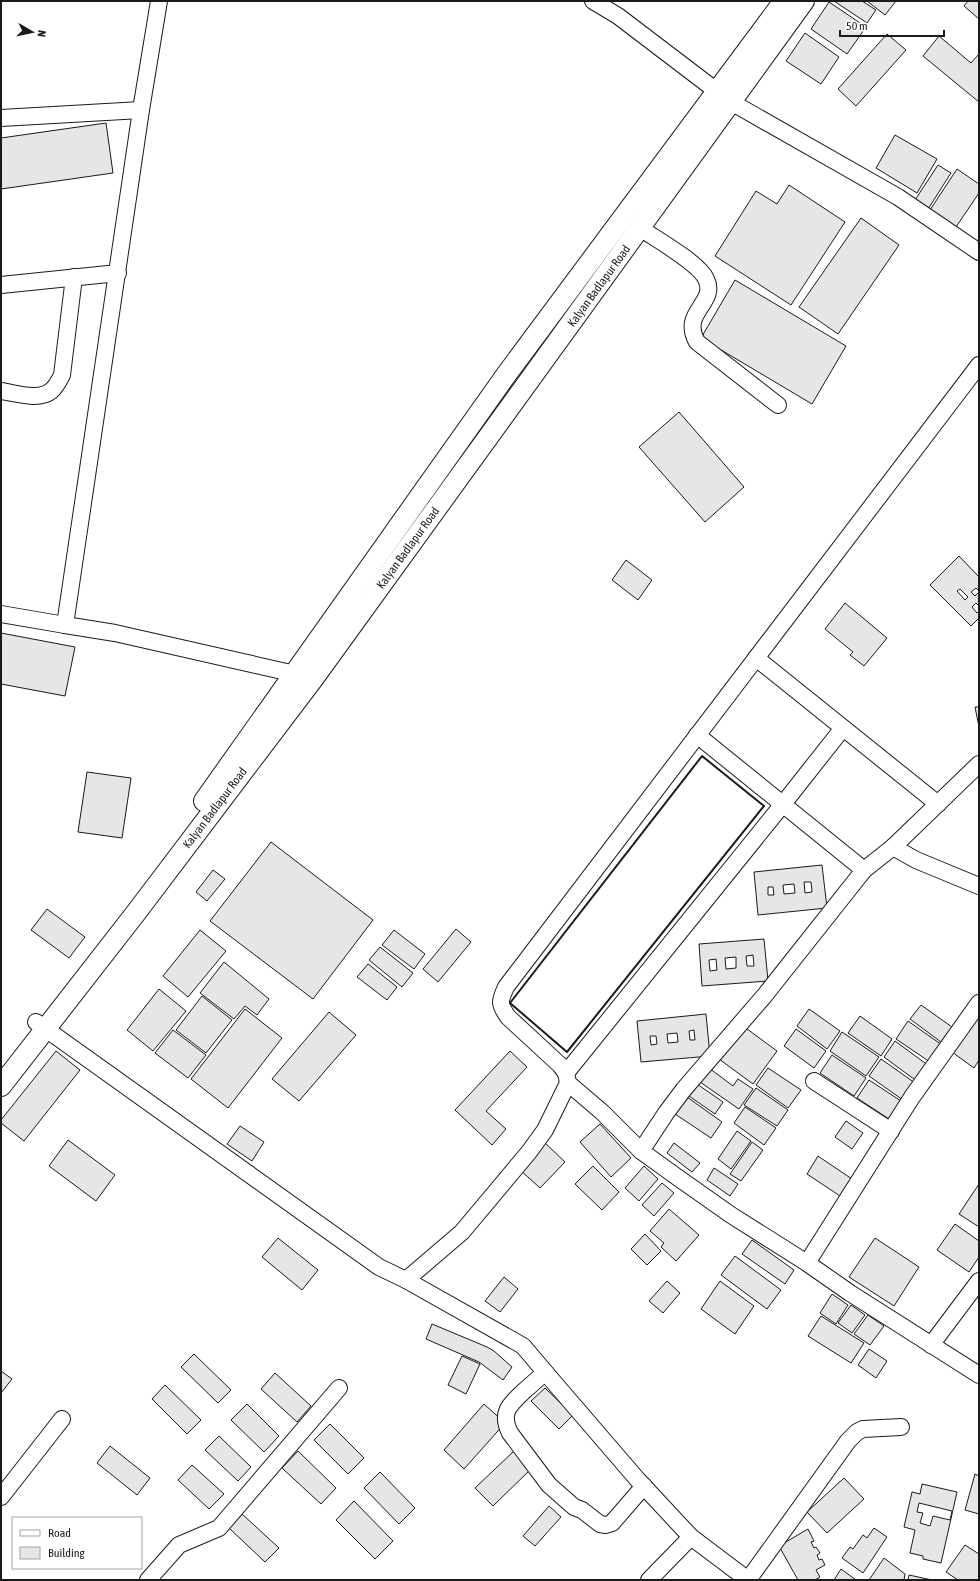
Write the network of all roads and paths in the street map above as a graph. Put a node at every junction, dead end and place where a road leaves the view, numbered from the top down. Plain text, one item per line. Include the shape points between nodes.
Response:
1 (159, 1) edge
2 (593, 1) edge
3 (784, 1) edge
4 (804, 1) edge
5 (724, 97) junction
6 (141, 110) junction
7 (1, 118) edge
8 (640, 228) junction
9 (979, 252) edge
10 (118, 273) junction
11 (74, 278) junction
12 (1, 284) edge
13 (979, 366) edge
14 (1, 391) edge
15 (778, 405) dead end
16 (1, 614) edge
17 (65, 626) junction
18 (756, 658) junction
19 (294, 674) junction
20 (313, 679) junction
21 (843, 728) junction
22 (697, 735) junction
23 (979, 764) edge
24 (783, 804) junction
25 (938, 804) junction
26 (893, 847) junction
27 (864, 870) junction
28 (979, 886) edge
29 (979, 1003) edge
30 (41, 1026) junction
31 (1, 1067) edge
32 (567, 1078) junction
33 (814, 1080) dead end
34 (1, 1086) edge
35 (891, 1131) junction
36 (641, 1151) junction
37 (807, 1263) junction
38 (406, 1280) junction
39 (979, 1281) edge
40 (931, 1345) junction
41 (545, 1372) junction
42 (979, 1375) edge
43 (339, 1388) dead end
44 (62, 1419) dead end
45 (901, 1427) dead end
46 (644, 1486) junction
47 (1, 1497) edge
48 (691, 1537) junction
49 (148, 1580) edge
50 (649, 1580) edge
51 (748, 1580) edge

1 - 6 street
2 - 5 street via 618,16
3 - 5 main road, Kalyan Badlapur Road
4 - 5 main road, Kalyan Badlapur Road
5 - 8 main road, Kalyan Badlapur Road
5 - 9 street via 898,197
5 - 19 main road, Kalyan Badlapur Road via 642,190 506,375
6 - 7 street
6 - 10 street
8 - 15 street via 697,267 706,279 707,296 692,321 691,329 696,342
8 - 20 main road, Kalyan Badlapur Road
10 - 11 street
10 - 17 street
11 - 12 street
11 - 14 street via 62,375 55,386 42,396
13 - 18 street
16 - 17 street
17 - 19 street via 115,633
18 - 21 street
18 - 22 street
19 - 20 street
19 - 30 main road, Kalyan Badlapur Road
20 - 30 main road, Kalyan Badlapur Road via 135,914
21 - 24 street
21 - 25 street
22 - 24 street
22 - 32 street via 506,987 500,1000 508,1017 560,1065
23 - 25 street
24 - 27 street
24 - 32 street
25 - 26 street
26 - 27 street
26 - 28 street via 916,860
27 - 36 street via 765,995 684,1089
29 - 35 street
30 - 31 main road, Kalyan Badlapur Road
30 - 34 main road, Kalyan Badlapur Road
30 - 38 street via 379,1267
32 - 36 street
32 - 38 street via 545,1130 529,1152 462,1232
33 - 35 street
35 - 37 street
36 - 37 street via 731,1215
37 - 40 street
38 - 41 street via 524,1346
39 - 40 street
40 - 42 street
41 - 46 street
41 - 46 street via 510,1404 506,1416 510,1433 549,1485 574,1507 600,1524 606,1525 612,1523
43 - 49 street via 219,1528 179,1545
44 - 47 street
45 - 51 street via 863,1429 857,1432
46 - 48 street
48 - 50 street
48 - 51 street

